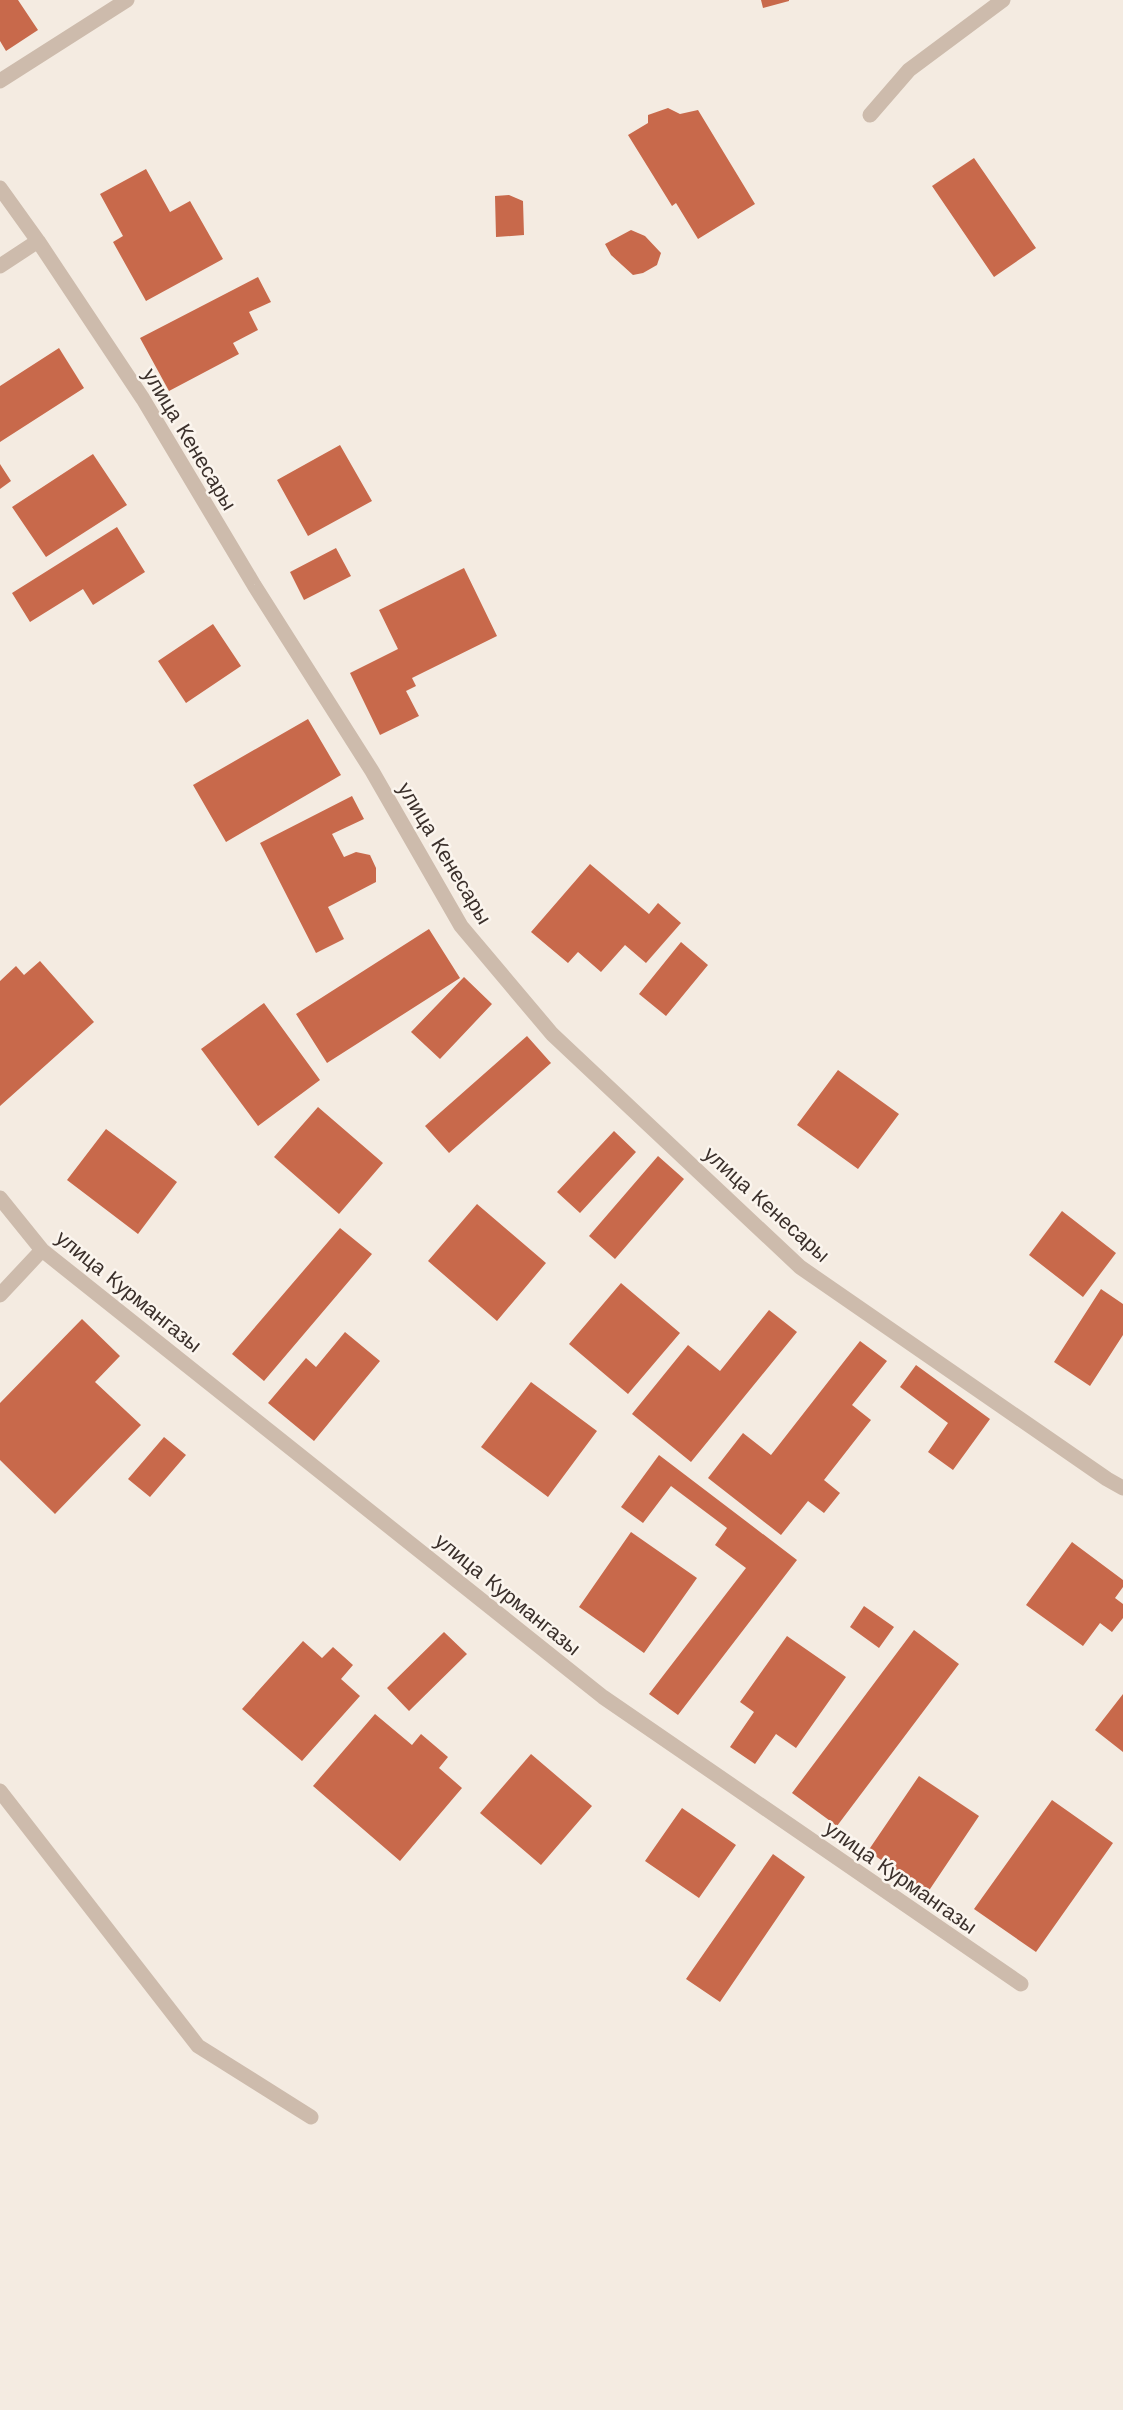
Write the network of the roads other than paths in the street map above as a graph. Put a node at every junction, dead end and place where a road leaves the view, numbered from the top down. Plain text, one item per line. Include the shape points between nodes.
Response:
1 (127, 0) edge
2 (1004, 0) edge
3 (0, 81) edge
4 (870, 115) dead end
5 (0, 188) edge
6 (38, 241) junction
7 (0, 266) edge
8 (0, 1198) edge
9 (42, 1250) junction
10 (0, 1295) edge
11 (1123, 1488) edge
12 (0, 1791) edge
13 (1021, 1984) dead end
14 (311, 2117) dead end

1 - 3 street
2 - 4 street via 909,70
5 - 6 street, улица Кенесары
6 - 7 street
6 - 11 street, улица Кенесары via 143,399 372,771 461,926 552,1035 800,1267
8 - 9 street, улица Курмангазы
9 - 10 street
9 - 13 street, улица Курмангазы via 603,1697
12 - 14 street via 198,2046

